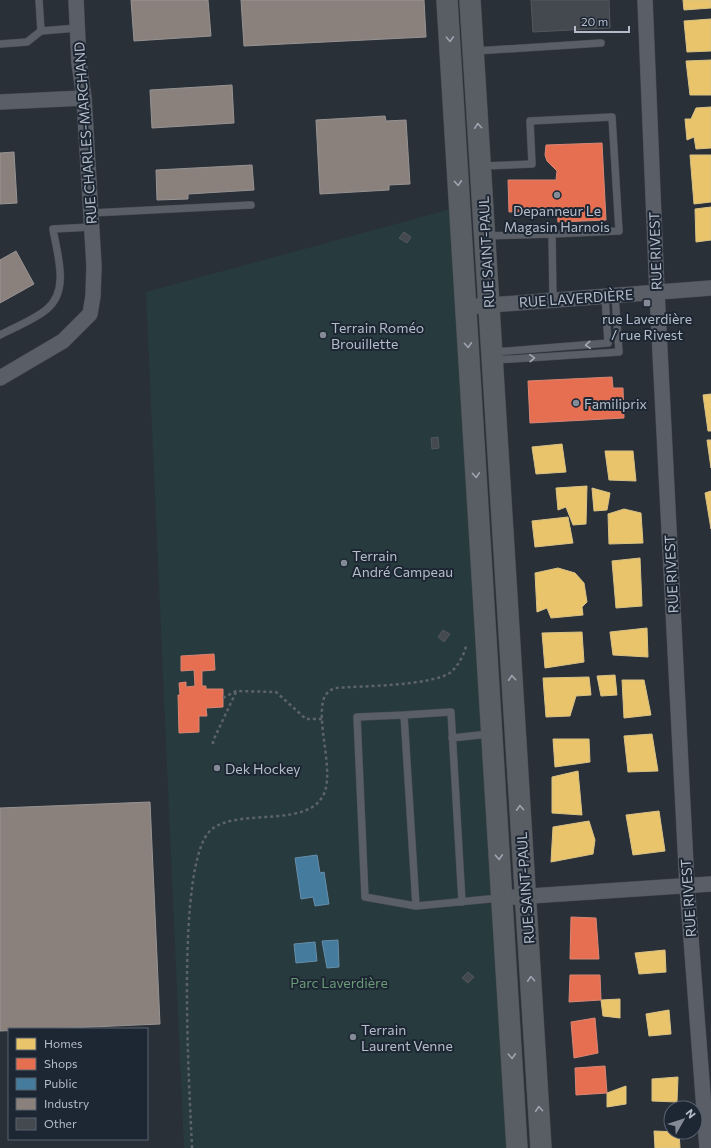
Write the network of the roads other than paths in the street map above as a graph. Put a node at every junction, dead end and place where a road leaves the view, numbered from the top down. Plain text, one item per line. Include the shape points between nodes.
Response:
1 (39, 0) edge
2 (76, 0) edge
3 (447, 0) edge
4 (470, 0) edge
5 (645, 0) edge
6 (77, 28) junction
7 (41, 31) junction
8 (601, 42) dead end
9 (0, 44) edge
10 (473, 52) junction
11 (84, 98) junction
12 (0, 102) edge
13 (457, 153) junction
14 (480, 161) junction
15 (251, 206) dead end
16 (92, 220) junction
17 (552, 234) junction
18 (485, 236) junction
19 (711, 288) edge
20 (657, 292) junction
21 (610, 296) junction
22 (553, 300) junction
23 (489, 305) junction
24 (466, 306) junction
25 (0, 334) edge
26 (492, 356) junction
27 (0, 378) edge
28 (478, 504) junction
29 (502, 504) junction
30 (485, 620) junction
31 (508, 620) junction
32 (404, 716) junction
33 (452, 738) junction
34 (492, 740) junction
35 (516, 744) junction
36 (711, 884) edge
37 (686, 886) junction
38 (526, 896) junction
39 (502, 898) junction
40 (462, 902) junction
41 (416, 906) junction
42 (534, 1032) junction
43 (510, 1034) junction
44 (517, 1148) edge
45 (541, 1148) edge
46 (707, 1148) edge

1 - 7 lane
2 - 6 street, RUE CHARLES-MARCHAND
3 -> 13 street, RUE SAINT-PAUL
4 - 10 street, RUE SAINT-PAUL
5 - 20 street, RUE RIVEST
6 - 7 lane
6 - 11 street, RUE CHARLES-MARCHAND
7 - 9 lane via 27,42
8 - 10 lane
14 -> 10 street, RUE SAINT-PAUL
11 - 12 street
11 - 16 street, RUE CHARLES-MARCHAND
13 - 14 street
13 -> 24 street, RUE SAINT-PAUL
14 - 17 lane via 532,164 530,121 612,117 619,231
14 - 18 street, RUE SAINT-PAUL
15 - 16 lane
16 - 25 lane via 53,229 61,280 57,295 47,309
16 - 27 street, RUE CHARLES-MARCHAND via 94,296 90,314 48,352
17 - 18 lane
17 - 22 lane
18 - 23 street, RUE SAINT-PAUL
19 - 20 street, RUE LAVERDIÈRE
20 - 21 street, RUE LAVERDIÈRE
20 - 37 street, RUE RIVEST
21 - 22 street, RUE LAVERDIÈRE
21 -> 26 lane via 608,343
26 -> 21 lane via 619,352
22 - 23 street, RUE LAVERDIÈRE
23 - 24 street, RUE LAVERDIÈRE
23 - 26 street, RUE SAINT-PAUL
24 -> 28 street, RUE SAINT-PAUL
26 - 29 street, RUE SAINT-PAUL
28 - 29 street
28 - 30 street, RUE SAINT-PAUL
29 - 31 street, RUE SAINT-PAUL
30 - 31 street
30 - 34 street, RUE SAINT-PAUL
35 -> 31 street, RUE SAINT-PAUL
32 - 33 lane via 451,712
32 - 41 lane
32 - 41 lane via 357,717 365,897
33 - 34 lane
33 - 40 lane
34 - 35 street
34 -> 39 street, RUE SAINT-PAUL
38 -> 35 street, RUE SAINT-PAUL
36 - 37 street
37 - 38 street
37 - 46 street, RUE RIVEST
38 - 39 street
42 -> 38 street, RUE SAINT-PAUL
39 - 40 lane
39 - 43 street, RUE SAINT-PAUL
40 - 41 lane
42 - 43 street
45 -> 42 street, RUE SAINT-PAUL
43 -> 44 street, RUE SAINT-PAUL

